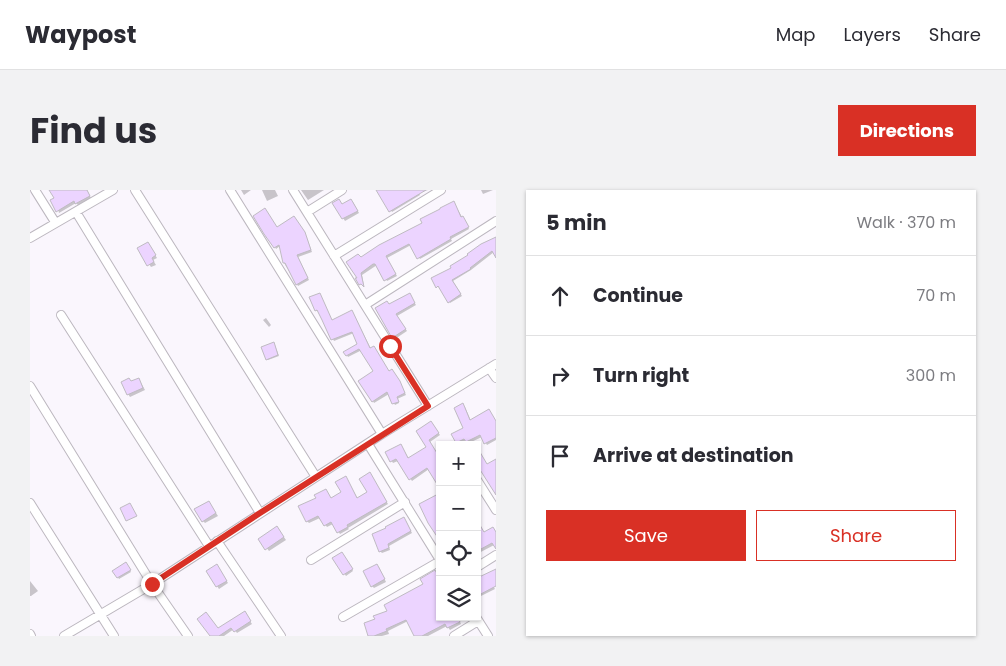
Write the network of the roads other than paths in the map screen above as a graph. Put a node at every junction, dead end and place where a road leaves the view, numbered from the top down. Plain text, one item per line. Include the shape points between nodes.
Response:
1 (35, 190) edge
2 (113, 190) edge
3 (135, 190) edge
4 (230, 190) edge
5 (293, 190) edge
6 (342, 190) edge
7 (441, 190) edge
8 (101, 193) edge
9 (76, 212) junction
10 (307, 212) junction
11 (496, 221) edge
12 (55, 222) junction
13 (30, 238) edge
14 (334, 256) junction
15 (365, 306) junction
16 (62, 315) dead end
17 (493, 366) edge
18 (496, 378) edge
19 (30, 386) edge
20 (428, 406) junction
21 (382, 434) junction
22 (368, 444) junction
23 (316, 477) junction
24 (481, 486) edge
25 (404, 502) junction
26 (30, 503) edge
27 (496, 510) edge
28 (260, 513) junction
29 (217, 541) junction
30 (209, 546) junction
31 (436, 554) edge
32 (496, 555) edge
33 (311, 560) dead end
34 (436, 562) edge
35 (481, 564) edge
36 (152, 584) junction
37 (102, 615) junction
38 (343, 617) dead end
39 (474, 621) edge
40 (478, 621) edge
41 (64, 636) edge
42 (114, 636) edge
43 (188, 636) edge
44 (281, 636) edge
45 (454, 636) edge
46 (488, 636) edge

1 - 12 street
2 - 8 street
3 - 23 street
4 - 21 street
5 - 10 street
6 - 10 street
7 - 14 street
8 - 9 street
9 - 12 street
9 - 28 street
10 - 14 street
11 - 15 street
12 - 13 street
14 - 15 street
15 - 20 street
16 - 30 street
17 - 18 street
17 - 20 street
19 - 36 street
20 - 21 street
21 - 22 street
22 - 23 street
22 - 25 street
23 - 28 street
24 - 27 street
25 - 31 street
25 - 33 street
26 - 37 street
28 - 29 street
29 - 30 street
29 - 44 street
30 - 36 street
32 - 35 street
34 - 38 street
36 - 37 street
36 - 43 street
37 - 41 street
37 - 42 street
39 - 45 street
40 - 46 street

